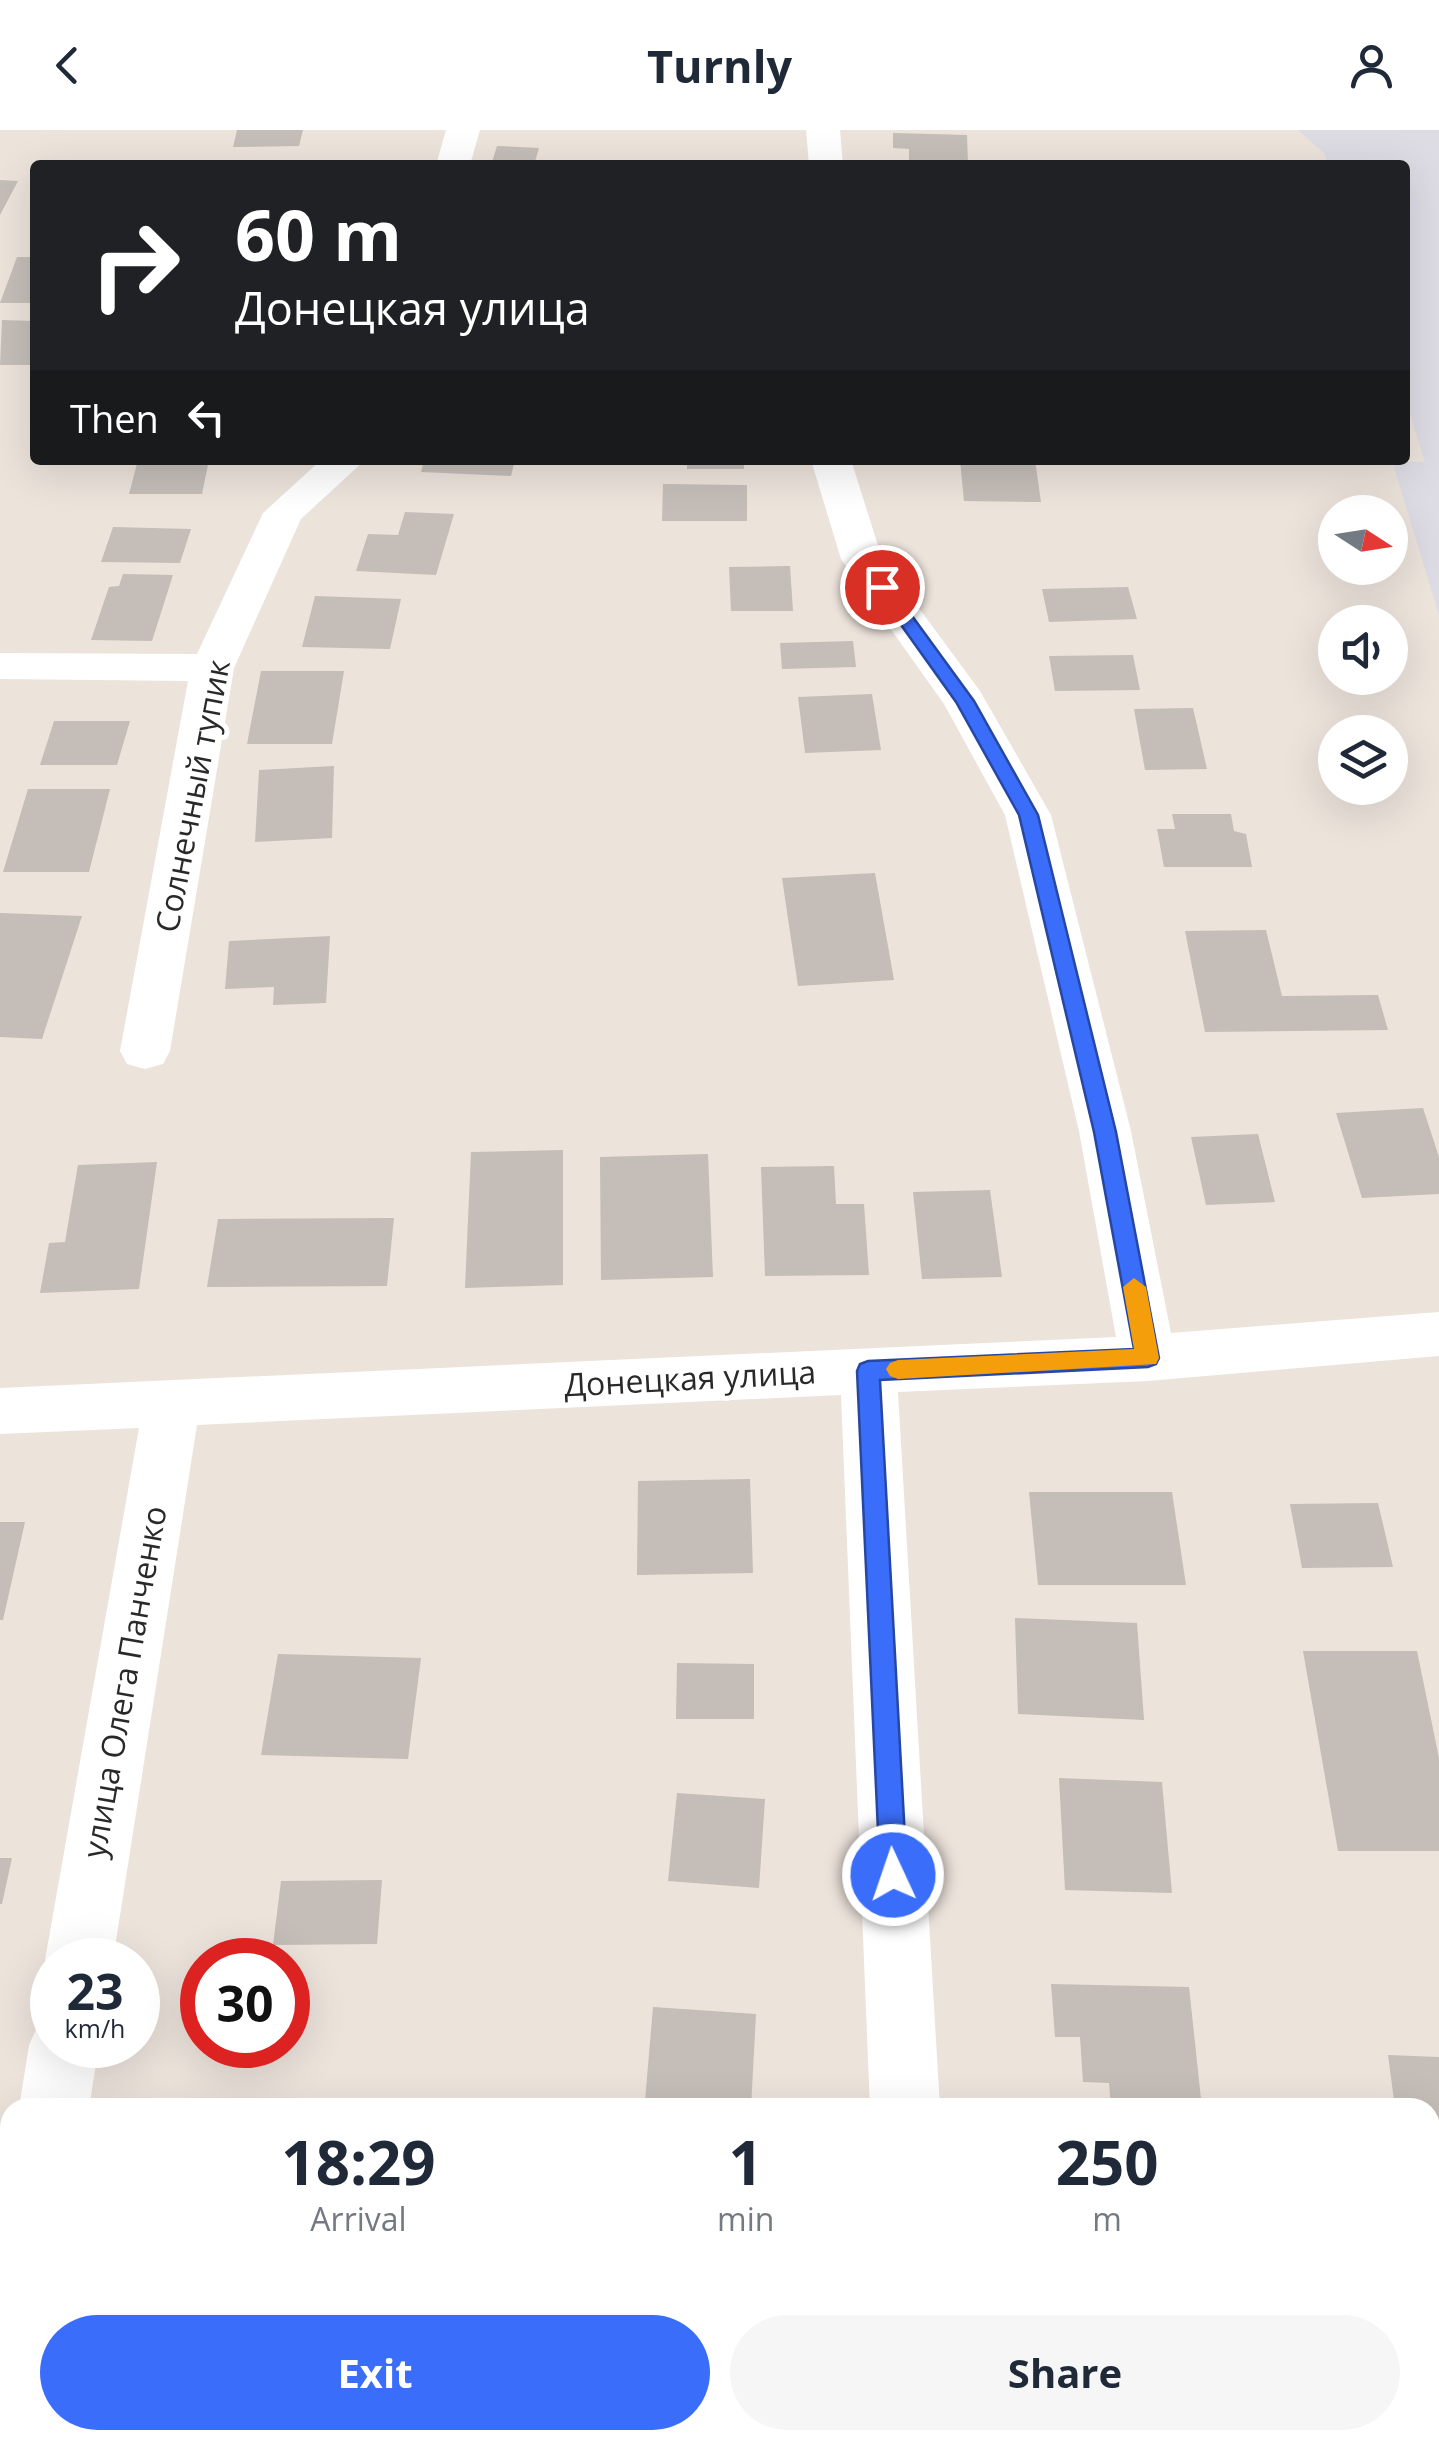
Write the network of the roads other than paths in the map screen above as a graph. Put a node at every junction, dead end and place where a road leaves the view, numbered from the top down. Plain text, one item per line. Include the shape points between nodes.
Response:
1 (463, 130) edge
2 (823, 130) edge
3 (454, 160) edge
4 (826, 160) edge
5 (339, 465) edge
6 (833, 465) edge
7 (0, 666) edge
8 (212, 668) junction
9 (145, 1052) dead end
10 (1439, 1334) edge
11 (1148, 1358) junction
12 (868, 1371) junction
13 (172, 1404) junction
14 (0, 1412) edge
15 (82, 1938) edge
16 (60, 2068) edge
17 (56, 2098) edge
18 (904, 2098) edge

1 - 3 street
2 - 4 street
5 - 8 street, Солнечный тупик via 283,513
6 - 11 street via 862,558 964,701 1028,815 1105,1132
7 - 8 street
8 - 9 street, Солнечный тупик
10 - 11 street, Донецкая улица
11 - 12 street, Донецкая улица
12 - 13 street, Донецкая улица
12 - 18 street
13 - 14 street, Донецкая улица
13 - 15 street, улица Олега Панченко
16 - 17 street

